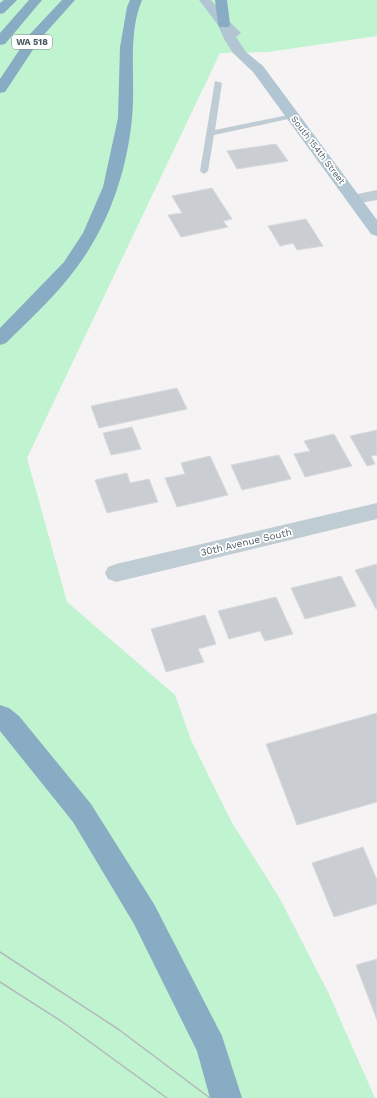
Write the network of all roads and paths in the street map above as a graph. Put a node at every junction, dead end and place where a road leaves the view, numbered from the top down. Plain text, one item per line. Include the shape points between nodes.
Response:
1 (11, 0) edge
2 (36, 0) edge
3 (69, 0) edge
4 (136, 0) edge
5 (205, 0) edge
6 (221, 0) edge
7 (0, 10) edge
8 (224, 24) junction
9 (0, 41) edge
10 (218, 83) dead end
11 (0, 89) edge
12 (293, 116) junction
13 (210, 133) junction
14 (204, 171) dead end
15 (377, 195) edge
16 (354, 199) junction
17 (377, 231) edge
18 (0, 339) edge
19 (377, 511) edge
20 (116, 573) dead end
21 (0, 716) edge
22 (226, 1098) edge

1 - 7 highway
2 - 9 highway, WA 518
3 - 11 highway, WA 518 via 35,37
4 - 18 highway via 127,47 125,118 111,187 91,233 70,265
5 - 8 main road, South 154th Street
6 - 8 highway
8 - 12 main road, South 154th Street via 229,40 239,54 258,69
10 - 13 lane
12 - 13 lane
12 - 16 main road, South 154th Street
13 - 14 lane
15 - 16 street
16 - 17 main road, South 154th Street
19 - 20 street, 30th Avenue South
21 - 22 highway via 10,724 82,814 144,914 211,1047

